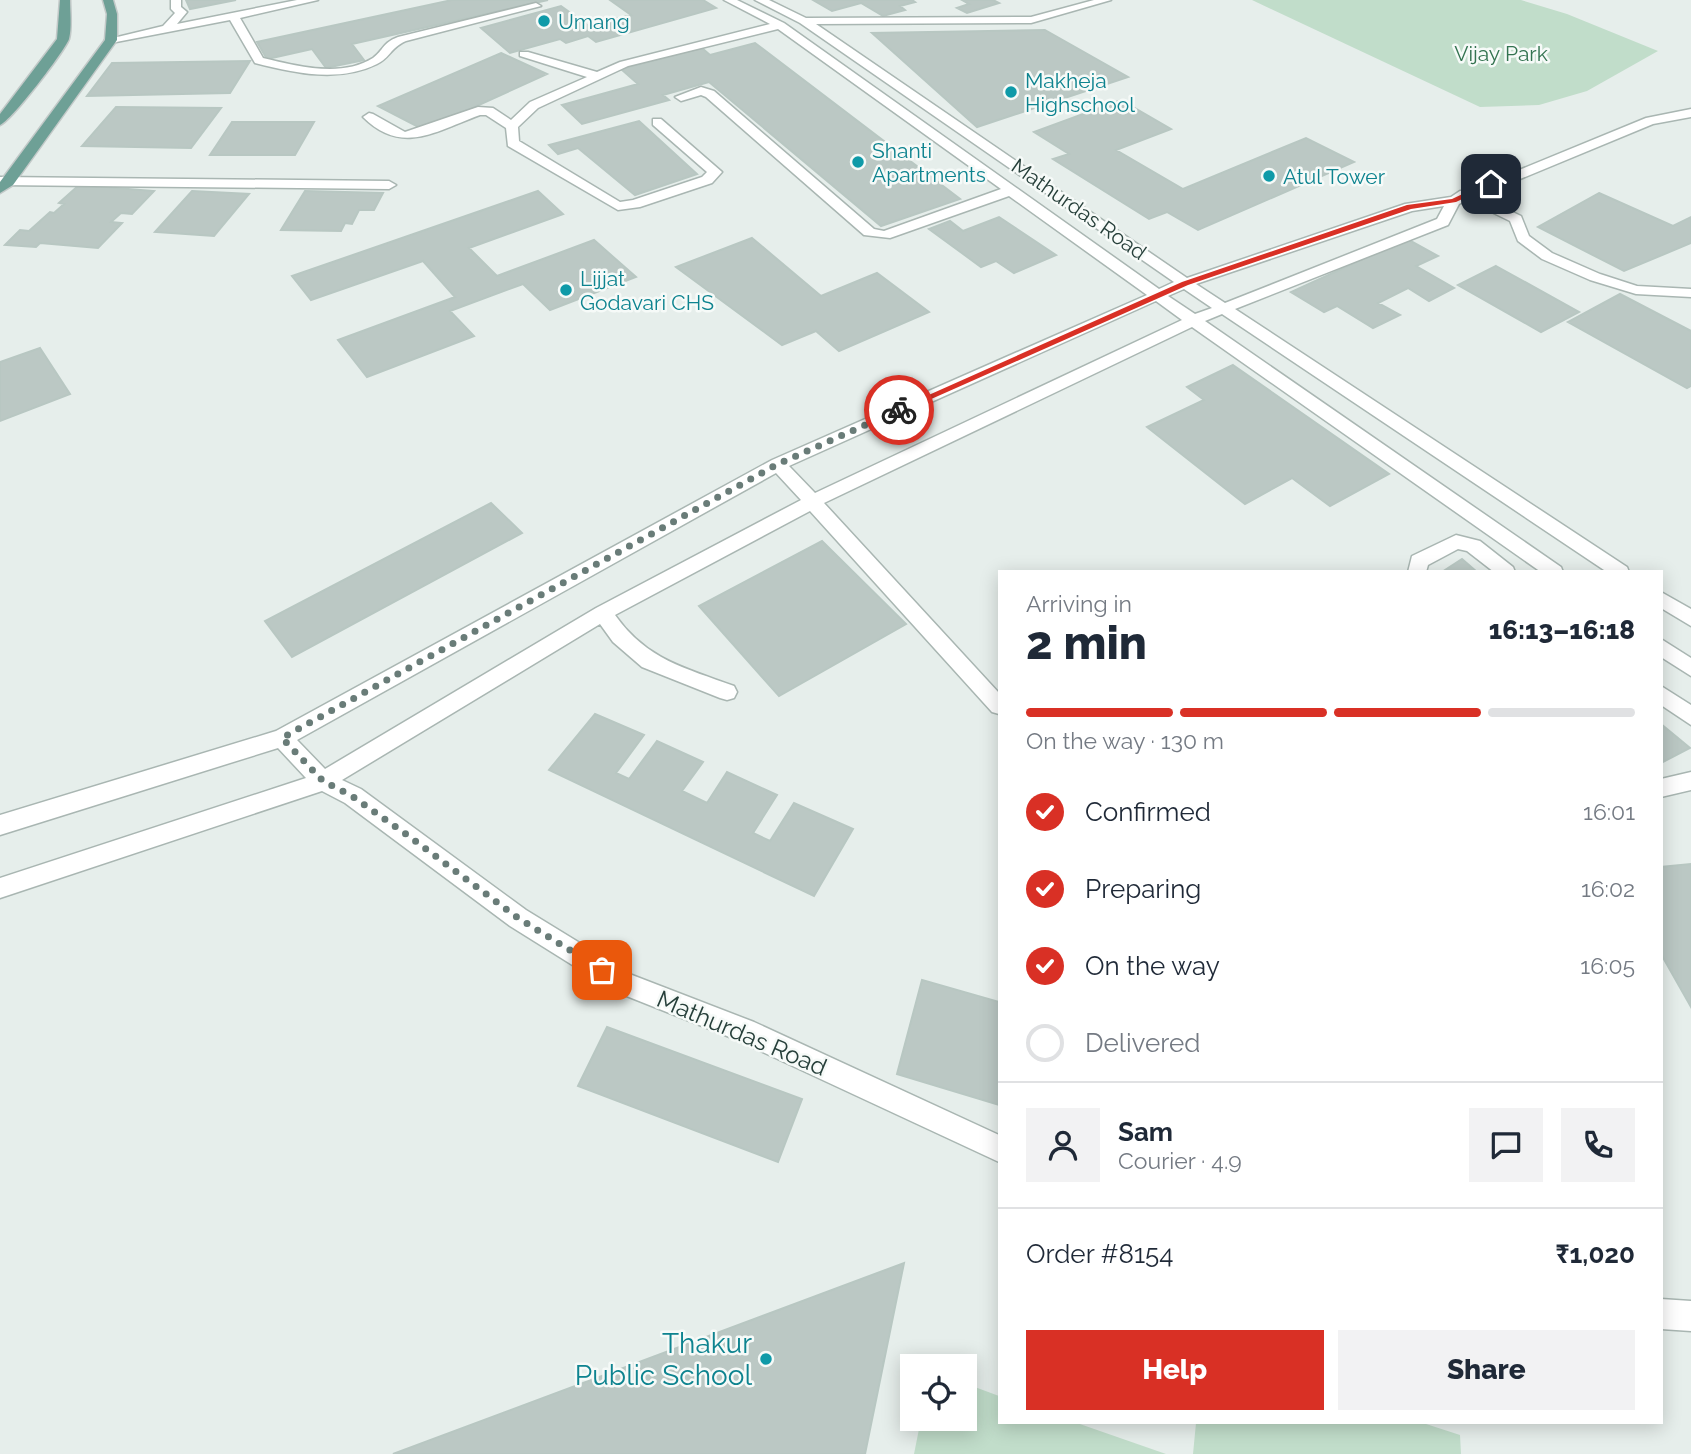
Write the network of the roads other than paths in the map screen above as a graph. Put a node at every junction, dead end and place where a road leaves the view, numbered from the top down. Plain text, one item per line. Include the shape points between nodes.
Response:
1 (65, 0) edge
2 (108, 0) edge
3 (176, 0) edge
4 (313, 0) edge
5 (729, 0) edge
6 (760, 0) edge
7 (1106, 0) edge
8 (536, 6) dead end
9 (233, 15) junction
10 (804, 21) junction
11 (780, 25) junction
12 (168, 27) junction
13 (111, 40) junction
14 (524, 54) dead end
15 (597, 76) junction
16 (681, 97) dead end
17 (1691, 113) edge
18 (369, 117) dead end
19 (0, 121) edge
20 (657, 122) dead end
21 (512, 126) junction
22 (3, 184) edge
23 (389, 185) dead end
24 (1012, 190) junction
25 (1459, 198) junction
26 (1185, 283) junction
27 (1691, 293) edge
28 (1157, 295) junction
29 (1223, 309) junction
30 (1194, 320) junction
31 (778, 464) junction
32 (814, 501) junction
33 (1418, 570) edge
34 (1503, 570) edge
35 (1551, 570) edge
36 (1617, 570) edge
37 (1663, 600) edge
38 (603, 613) junction
39 (1691, 619) edge
40 (1663, 648) edge
41 (1691, 668) edge
42 (727, 692) dead end
43 (1663, 696) edge
44 (998, 705) edge
45 (1691, 717) edge
46 (282, 738) junction
47 (323, 781) junction
48 (1691, 781) edge
49 (1663, 788) edge
50 (0, 825) edge
51 (0, 888) edge
52 (998, 1149) edge
53 (1663, 1314) edge
54 (1691, 1316) edge

1 - 19 main road via 63,39
2 - 13 main road
3 - 12 street via 176,9 186,11
4 - 9 street
5 - 11 street
6 - 10 street, Mathurdas Road
7 - 10 street via 1031,20
8 - 9 street via 402,39 374,62 318,72 259,61
9 - 12 street
10 - 26 street, Mathurdas Road
11 - 15 street via 624,64
11 - 24 street
12 - 13 street
13 - 22 main road
14 - 15 street
15 - 21 street via 534,105
16 - 24 street via 710,94 869,232 885,234
17 - 25 street via 1650,121
18 - 21 street via 403,136 478,111 489,111
20 - 21 street via 715,172 707,180 635,204 618,205 513,143
22 - 23 street
24 - 28 street
25 - 26 street via 1410,207
25 - 27 street via 1516,219 1523,238 1546,256 1636,290
25 - 29 street via 1443,222
26 - 28 street
26 - 29 street, Mathurdas Road
28 - 30 street
28 - 31 street
29 - 30 street
29 - 36 street
30 - 32 street
30 - 35 street
31 - 32 street
31 - 46 street
32 - 38 street
32 - 44 street
33 - 34 street via 1419,561 1456,542 1473,546
37 - 39 street
38 - 42 street via 620,637 649,662
38 - 47 street
40 - 41 street
43 - 45 street
46 - 47 street, Mathurdas Road
46 - 50 street
47 - 51 street
47 - 52 street, Mathurdas Road via 352,796 518,918 623,982 745,1031
48 - 49 street
53 - 54 street

